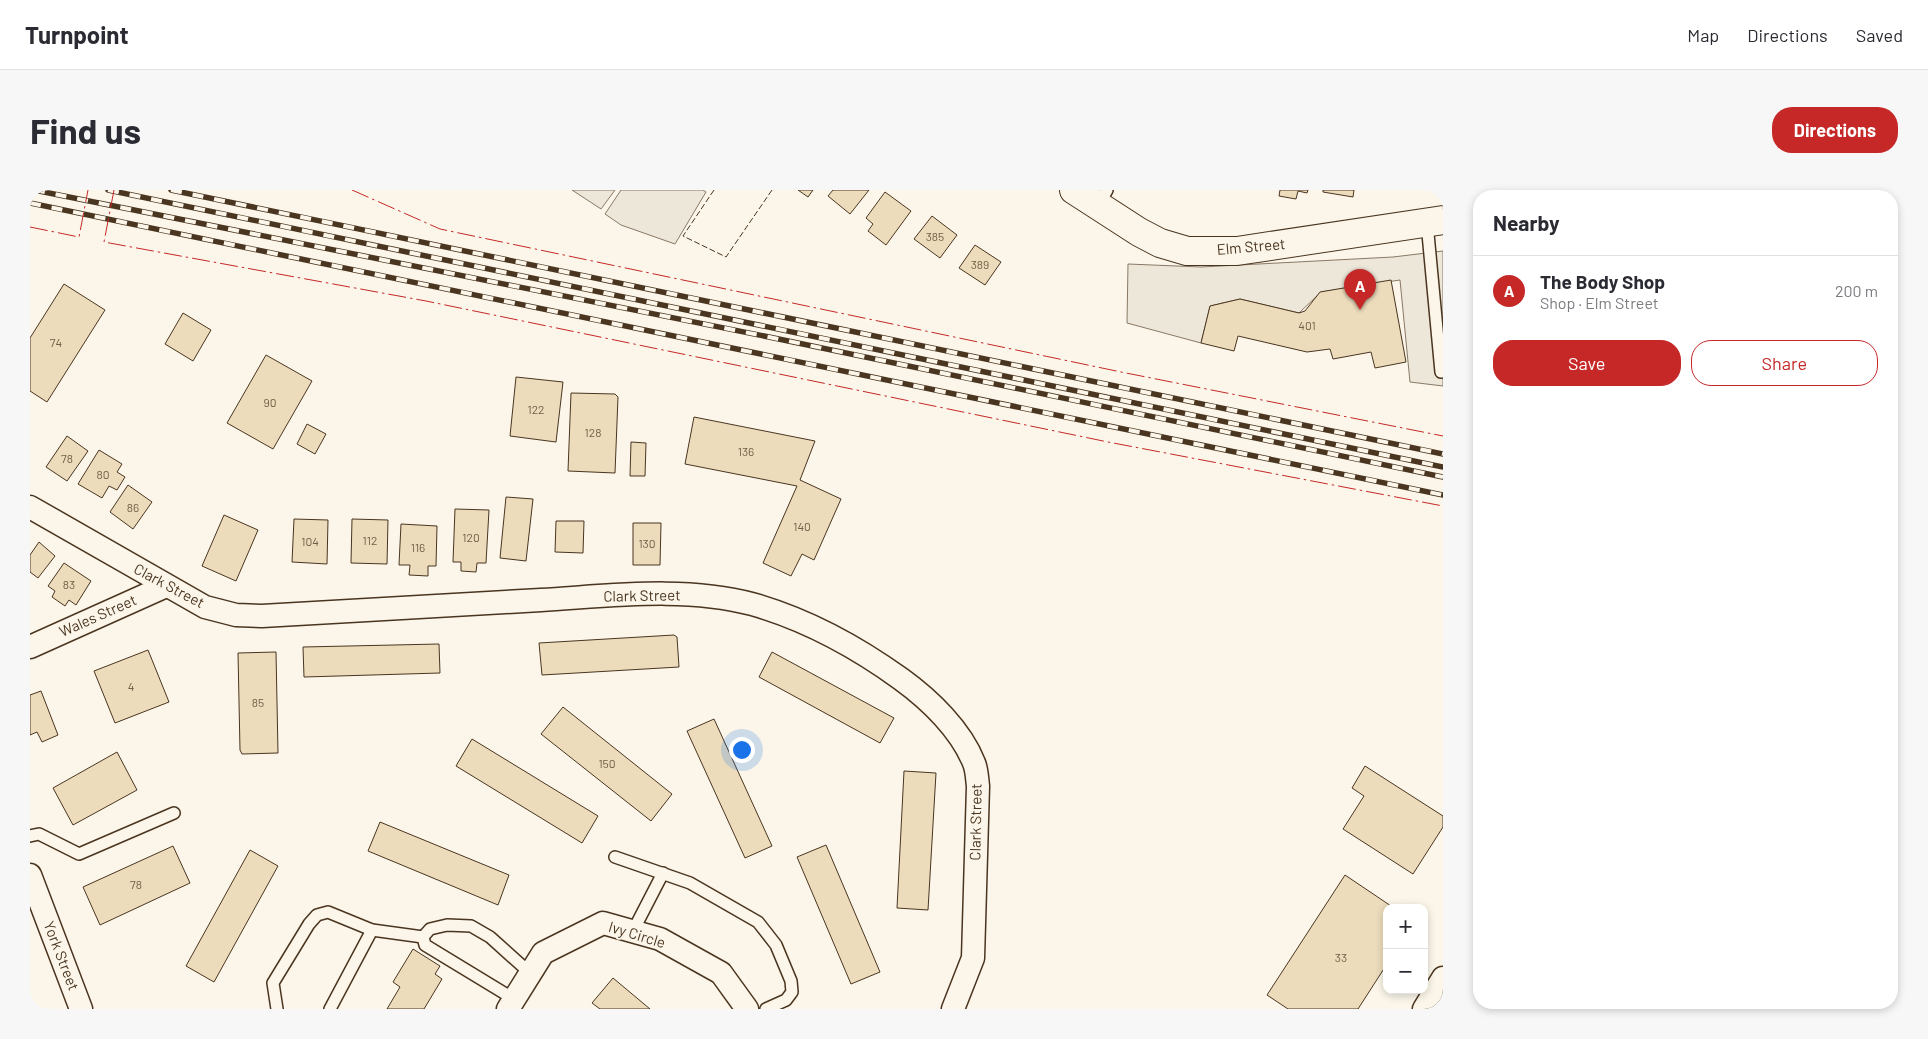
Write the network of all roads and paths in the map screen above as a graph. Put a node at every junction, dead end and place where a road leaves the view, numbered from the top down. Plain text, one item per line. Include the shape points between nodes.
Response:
1 (1074, 190) edge
2 (1102, 198) edge
3 (1435, 222) edge
4 (1441, 372) dead end
5 (30, 506) edge
6 (166, 586) junction
7 (30, 646) edge
8 (174, 813) dead end
9 (30, 836) edge
10 (615, 857) dead end
11 (664, 873) junction
12 (30, 875) edge
13 (34, 903) edge
14 (372, 930) junction
15 (633, 931) junction
16 (422, 937) junction
17 (530, 973) junction
18 (1443, 978) edge
19 (511, 1004) edge
20 (81, 1009) edge
21 (277, 1009) edge
22 (330, 1009) edge
23 (748, 1009) edge
24 (766, 1009) edge
25 (953, 1009) edge
26 (1424, 1009) edge

1 - 2 main road, Elm Street
2 - 3 main road, Elm Street via 1153,240 1187,251 1237,251
3 - 4 lane
5 - 6 street, Clark Street
6 - 7 street, Wales Street
6 - 25 street, Clark Street via 206,607 236,615 262,616 633,594 705,596 752,604 837,640 883,666 918,692 963,740 975,765 978,786 973,958
8 - 9 lane via 79,854 39,834
10 - 11 lane
11 - 15 lane
11 - 24 lane via 690,882 758,922 776,945 791,981 792,992 786,1000
12 - 13 street, York Street
13 - 20 street, York Street
14 - 16 lane
14 - 21 lane via 328,912 317,915 308,924 273,983
14 - 22 lane
15 - 17 street, Ivy Circle via 603,923 543,953
15 - 23 street, Ivy Circle via 660,939 721,973
16 - 17 lane via 430,929 448,925 471,926 490,937
16 - 19 lane via 425,946
17 - 19 street, Ivy Circle
18 - 26 street

